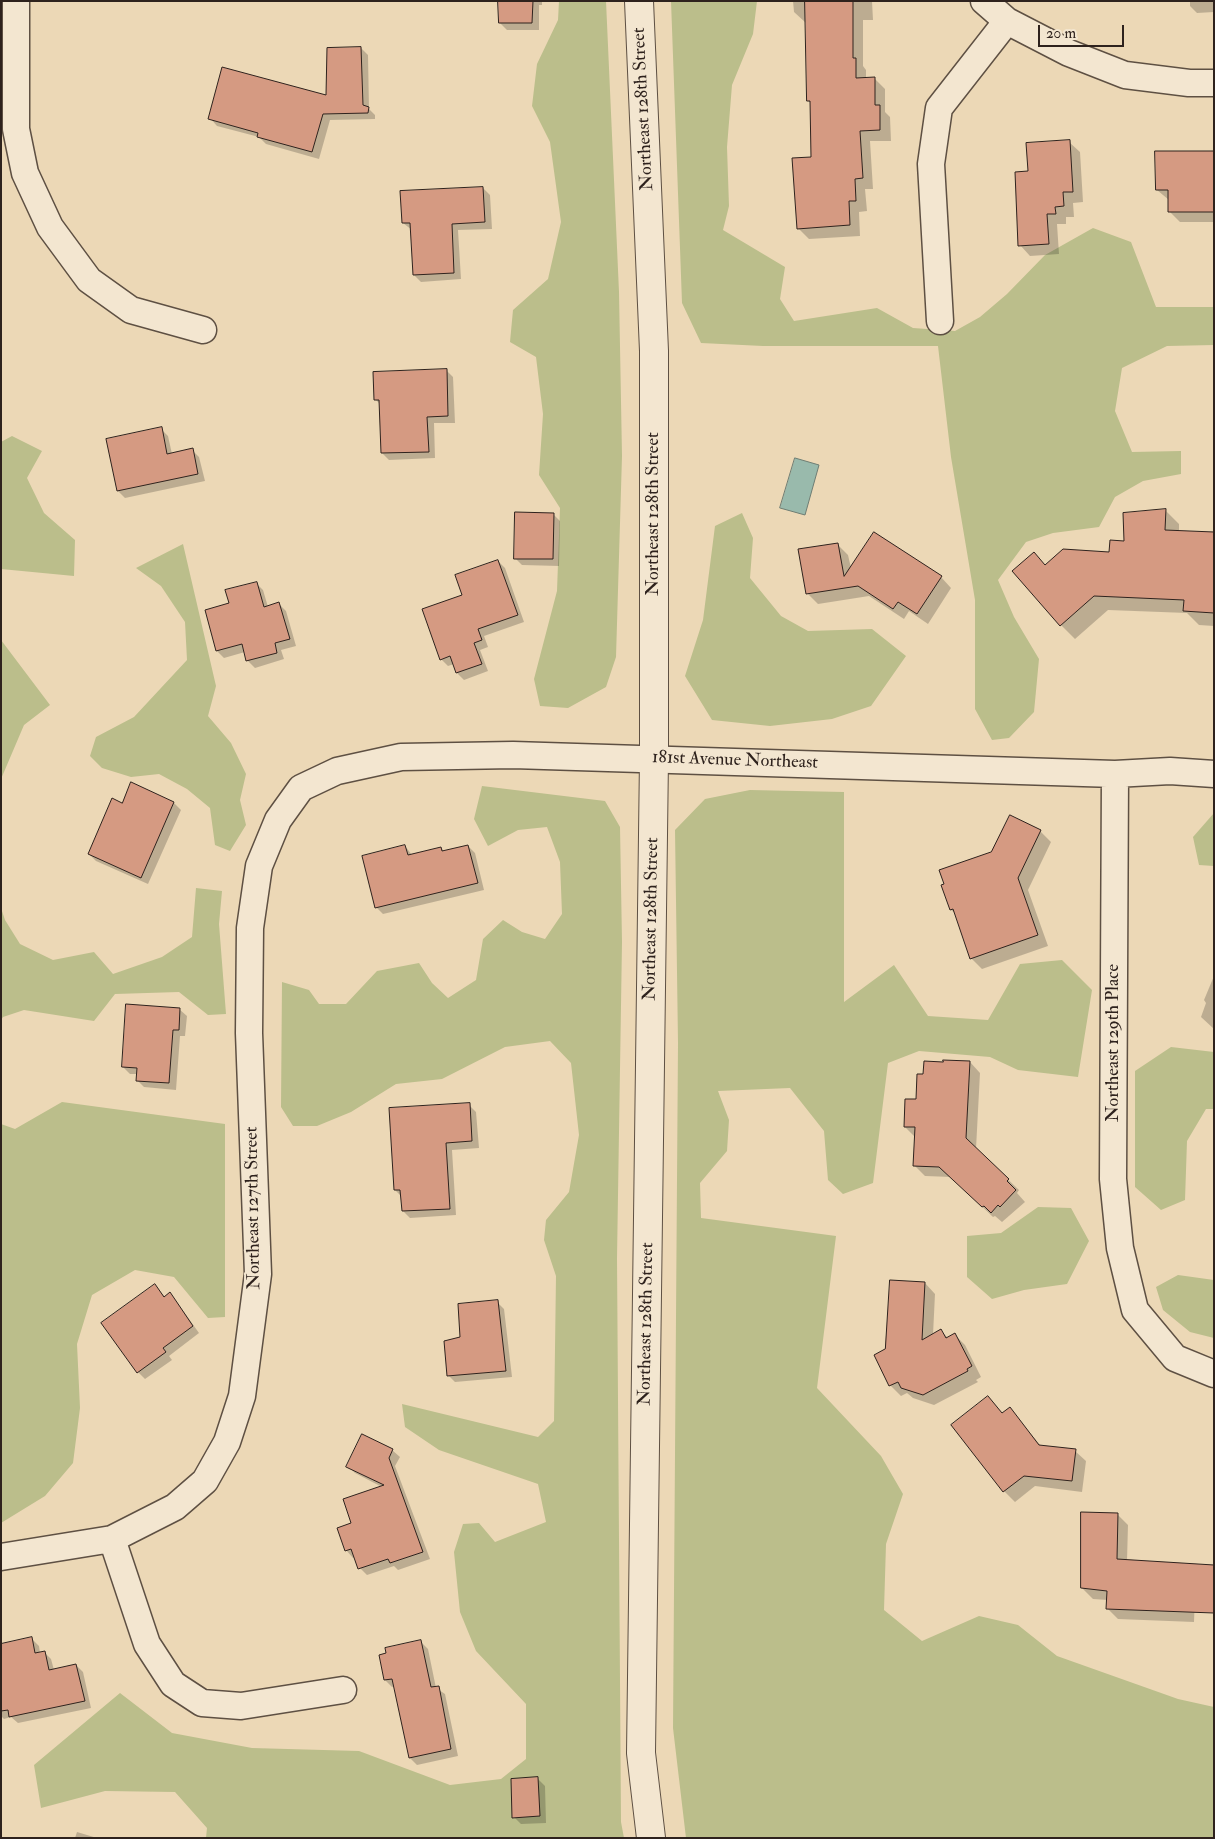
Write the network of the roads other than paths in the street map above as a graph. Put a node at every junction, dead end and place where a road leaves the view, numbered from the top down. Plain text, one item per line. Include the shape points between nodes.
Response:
1 (16, 1) edge
2 (639, 1) edge
3 (984, 1) edge
4 (1007, 21) junction
5 (1214, 83) edge
6 (940, 321) dead end
7 (203, 330) dead end
8 (654, 758) junction
9 (1115, 774) junction
10 (1214, 774) edge
11 (278, 820) joint
12 (1214, 1374) edge
13 (112, 1538) junction
14 (1, 1557) edge
15 (343, 1690) dead end
16 (651, 1837) edge

1 - 7 street via 16,129 24,173 50,227 89,280 132,310
2 - 8 street, Northeast 128th Street via 654,351
3 - 4 street
4 - 5 street via 1069,53 1125,75
4 - 6 street via 940,108 932,164
8 - 9 street, 181st Avenue Northeast
8 - 11 street, 181st Avenue Northeast via 401,757 337,771 301,788
8 - 16 street, Northeast 128th Street via 641,1753
9 - 10 street, 181st Avenue Northeast via 1170,771
9 - 12 street, Northeast 129th Place via 1113,1179 1120,1248 1135,1310 1174,1358
11 - 13 street, Northeast 127th Street via 259,866 250,928 249,1033 258,1274 242,1396 227,1442 205,1481 175,1507
13 - 14 street, Northeast 127th Street
13 - 15 street via 147,1644 173,1684 202,1703 241,1706

